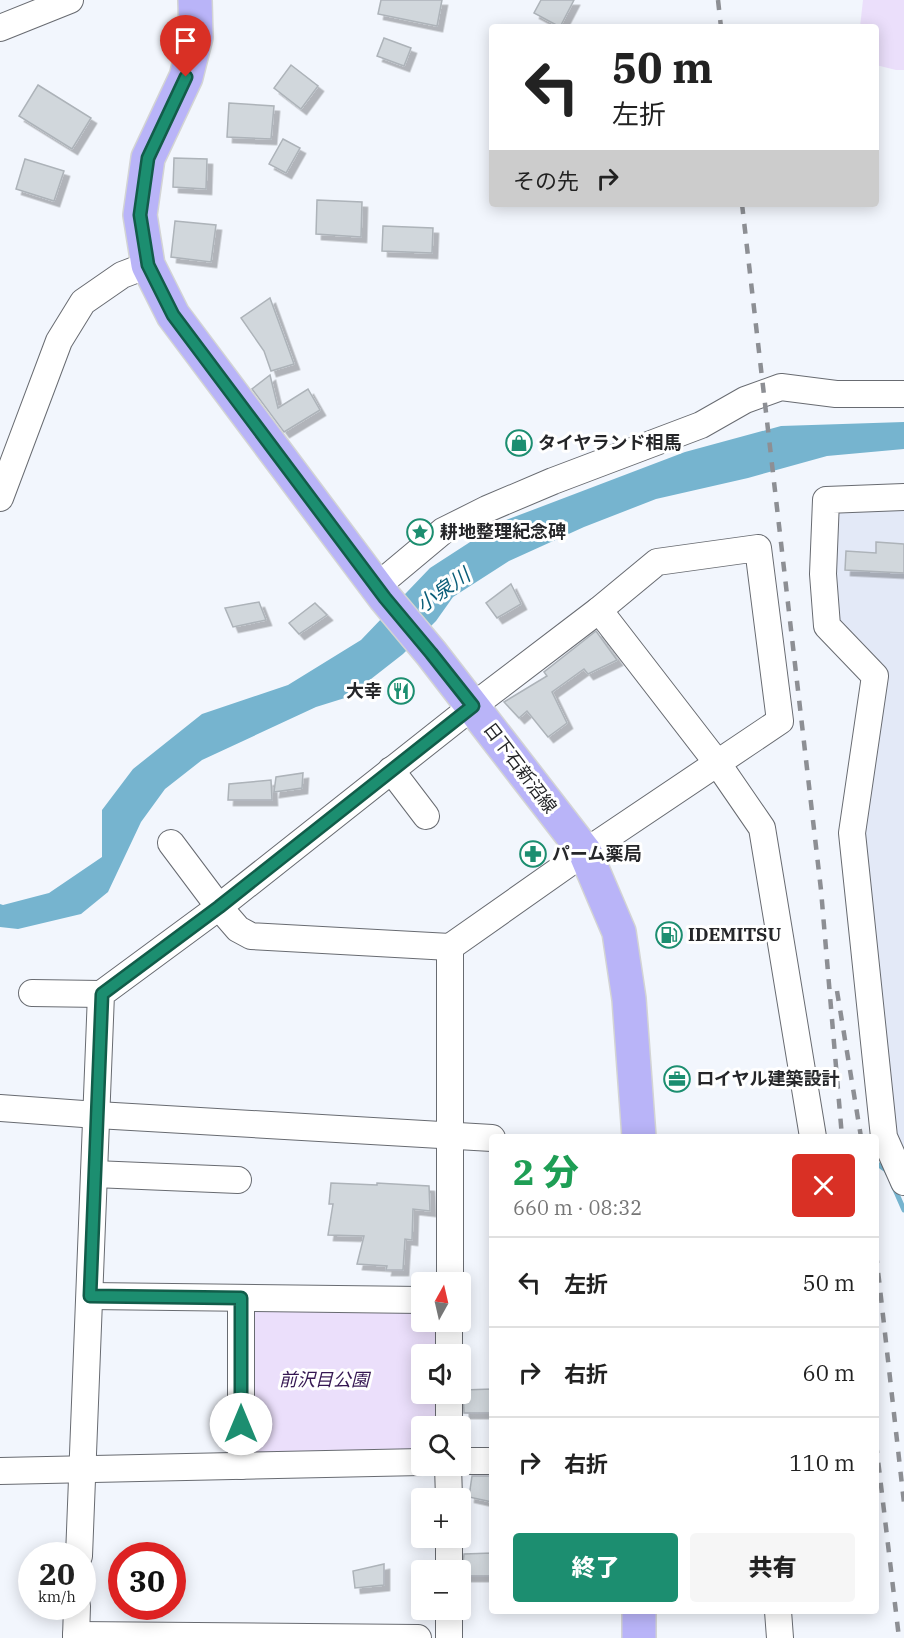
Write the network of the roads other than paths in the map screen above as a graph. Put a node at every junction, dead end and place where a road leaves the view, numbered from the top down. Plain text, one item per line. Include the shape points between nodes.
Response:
1 (70, 0) edge
2 (195, 0) edge
3 (0, 28) edge
4 (148, 265) junction
5 (904, 394) edge
6 (904, 497) edge
7 (0, 498) edge
8 (380, 593) junction
9 (599, 610) junction
10 (473, 706) junction
11 (718, 764) junction
12 (391, 770) junction
13 (426, 816) dead end
14 (171, 843) dead end
15 (585, 852) junction
16 (219, 907) junction
17 (450, 947) junction
18 (32, 993) dead end
19 (102, 994) junction
20 (0, 1108) edge
21 (97, 1115) junction
22 (639, 1134) edge
23 (813, 1134) edge
24 (451, 1135) junction
25 (489, 1138) edge
26 (94, 1174) junction
27 (238, 1180) dead end
28 (904, 1182) edge
29 (450, 1272) edge
30 (90, 1296) junction
31 (241, 1298) junction
32 (411, 1300) edge
33 (471, 1461) edge
34 (489, 1461) edge
35 (411, 1462) edge
36 (241, 1466) junction
37 (83, 1469) junction
38 (0, 1471) edge
39 (80, 1542) edge
40 (639, 1614) edge
41 (778, 1614) edge
42 (77, 1620) edge
43 (449, 1620) edge
44 (76, 1637) edge
45 (418, 1638) edge
46 (449, 1638) edge
47 (639, 1638) edge
48 (780, 1638) edge

1 - 3 street
2 - 4 main road, 日下石新沼線 via 196,37 186,77 148,158 140,215
4 - 7 street via 122,275 83,302 59,341
4 - 8 main road, 日下石新沼線 via 173,315
5 - 8 street via 836,394 781,387 745,400 700,425 553,481 443,531
6 - 28 street via 826,500 823,574 827,626 875,676 852,833 884,1137
8 - 10 main road, 日下石新沼線
9 - 10 street
9 - 11 street
9 - 11 street via 657,562 758,549 780,722
10 - 12 street
10 - 15 main road, 日下石新沼線
11 - 15 street
11 - 23 street via 762,828
12 - 13 street
12 - 16 street
14 - 16 street
15 - 17 street
15 - 22 main road, 日下石新沼線 via 619,932 629,999
16 - 17 street via 238,929 251,936
16 - 19 street
17 - 24 street
18 - 19 street
19 - 21 street
20 - 21 street
21 - 24 street
21 - 26 street
24 - 25 street
24 - 29 street
26 - 27 street
26 - 30 street
30 - 31 street
30 - 37 street
31 - 32 street
31 - 36 street
33 - 34 street
35 - 36 street
36 - 37 street
37 - 38 street
37 - 39 street
40 - 47 main road
41 - 48 street
42 - 44 street
43 - 46 street
44 - 45 street

